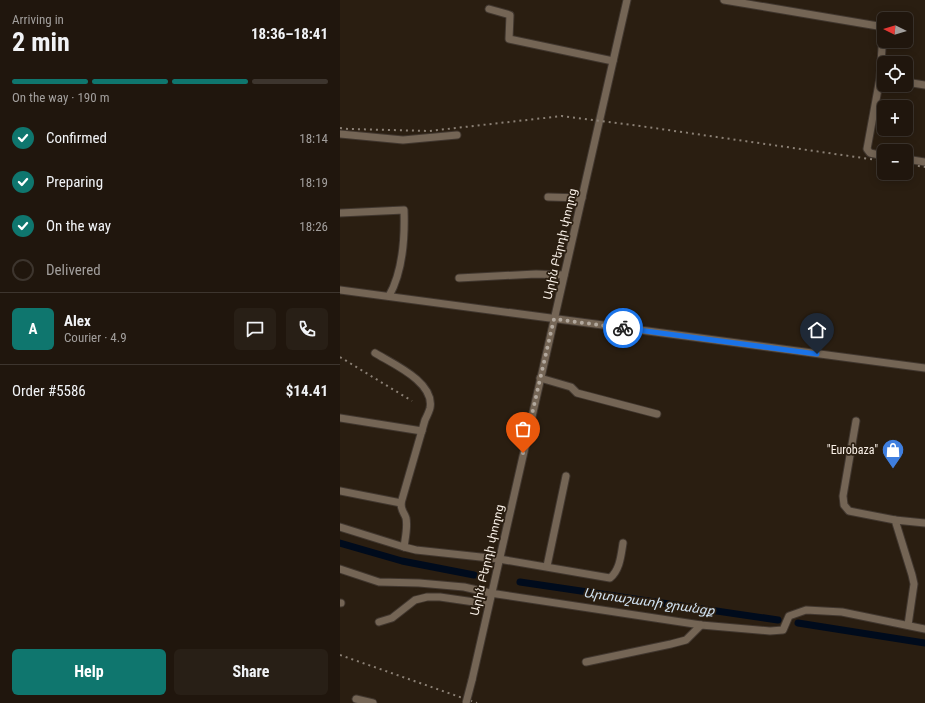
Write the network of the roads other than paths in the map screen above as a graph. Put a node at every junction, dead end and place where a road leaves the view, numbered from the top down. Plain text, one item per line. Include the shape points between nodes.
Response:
1 (627, 0) edge
2 (724, 0) edge
3 (489, 9) dead end
4 (882, 56) edge
5 (613, 61) junction
6 (913, 83) edge
7 (925, 85) edge
8 (879, 92) edge
9 (340, 134) edge
10 (457, 135) dead end
11 (877, 154) edge
12 (913, 160) edge
13 (925, 162) edge
14 (548, 197) dead end
15 (582, 198) junction
16 (340, 213) edge
17 (564, 275) junction
18 (459, 278) dead end
19 (340, 290) edge
20 (389, 296) junction
21 (554, 319) junction
22 (375, 353) dead end
23 (925, 368) edge
24 (540, 378) junction
25 (657, 414) dead end
26 (340, 418) edge
27 (856, 421) dead end
28 (422, 431) junction
29 (566, 476) dead end
30 (340, 491) edge
31 (401, 504) junction
32 (895, 520) junction
33 (925, 523) edge
34 (340, 526) edge
35 (624, 543) dead end
36 (404, 547) junction
37 (499, 558) junction
38 (547, 566) junction
39 (340, 569) edge
40 (490, 593) junction
41 (488, 604) junction
42 (379, 622) dead end
43 (701, 625) junction
44 (908, 626) junction
45 (925, 629) edge
46 (586, 662) dead end
47 (356, 699) dead end
48 (373, 703) edge
49 (466, 703) edge

1 - 5 street, Արին Բերդի փողոց
2 - 4 street via 878,26 883,34
3 - 5 street via 510,15 510,39
5 - 15 street, Արին Բերդի փողոց
6 - 7 street
8 - 11 street via 867,149 870,153
9 - 10 street via 403,140
12 - 13 street
14 - 15 street
15 - 17 street, Արին Բերդի փողոց
16 - 20 street via 404,210 401,260 394,288
17 - 18 street
17 - 21 street, Արին Բերդի փողոց
19 - 20 street
20 - 21 street
21 - 23 street
21 - 24 street, Արին Բերդի փողոց
22 - 28 street via 418,379 428,392 430,407
24 - 25 street via 571,387 578,393
24 - 37 street, Արին Բերդի փողոց
26 - 28 street
27 - 32 street via 843,496 844,505 849,511
28 - 31 street
29 - 38 street
30 - 31 street
31 - 36 street via 401,510 406,518
32 - 33 street
32 - 44 street via 914,584
34 - 36 street
35 - 38 street via 618,567 610,578
36 - 37 street
37 - 38 street
37 - 40 street, Արին Բերդի փողոց
39 - 40 street via 378,582 464,587
40 - 41 street, Արին Բերդի փողոց
40 - 43 street
41 - 42 street via 427,597 416,600 392,618
41 - 49 street, Արին Բերդի փողոց, bridge
43 - 44 street via 783,630 789,616 806,610 842,612
43 - 46 street via 686,640
44 - 45 street
47 - 48 street

